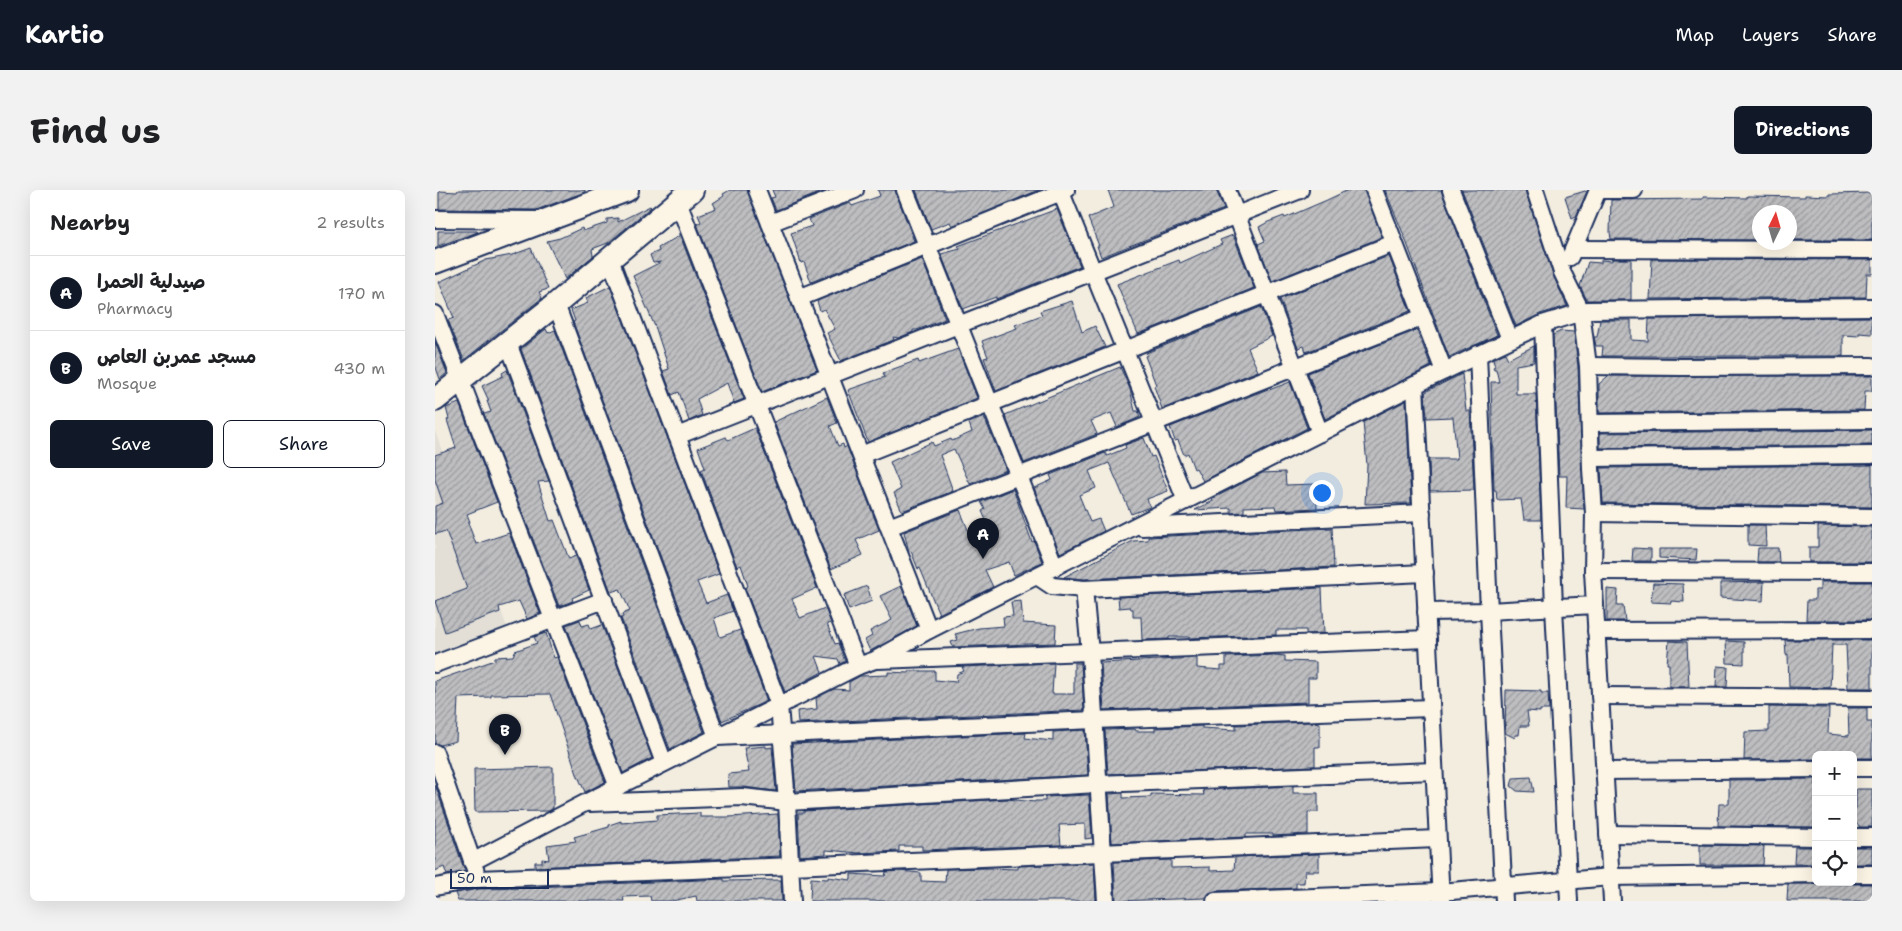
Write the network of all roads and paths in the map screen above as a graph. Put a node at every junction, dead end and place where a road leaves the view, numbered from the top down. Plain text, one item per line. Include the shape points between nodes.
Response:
1 (627, 190) edge
2 (757, 190) edge
3 (855, 190) edge
4 (905, 190) edge
5 (1227, 190) edge
6 (1300, 190) edge
7 (1374, 190) edge
8 (1451, 190) edge
9 (1535, 190) edge
10 (1598, 190) edge
11 (1634, 190) edge
12 (1063, 191) edge
13 (685, 196) edge
14 (1237, 215) junction
15 (435, 219) edge
16 (548, 220) junction
17 (770, 223) junction
18 (1394, 243) junction
19 (927, 246) junction
20 (1574, 249) junction
21 (1872, 250) edge
22 (610, 259) junction
23 (435, 262) edge
24 (1093, 272) junction
25 (1562, 272) junction
26 (1266, 293) junction
27 (799, 298) junction
28 (555, 304) junction
29 (1872, 307) edge
30 (1581, 311) junction
31 (435, 314) edge
32 (1423, 317) junction
33 (1543, 324) junction
34 (959, 325) junction
35 (1510, 339) junction
36 (508, 342) junction
37 (1125, 350) junction
38 (1478, 354) junction
39 (1588, 366) junction
40 (1872, 366) edge
41 (1295, 368) junction
42 (1444, 371) junction
43 (830, 376) junction
44 (461, 380) junction
45 (1415, 385) junction
46 (435, 400) edge
47 (990, 403) junction
48 (757, 405) junction
49 (1872, 420) edge
50 (1154, 422) junction
51 (1590, 422) junction
52 (1319, 433) junction
53 (677, 436) junction
54 (861, 455) junction
55 (1872, 455) edge
56 (1591, 458) junction
57 (1019, 476) junction
58 (1186, 501) junction
59 (1422, 513) junction
60 (1594, 513) junction
61 (1872, 517) edge
62 (889, 527) junction
63 (1134, 528) junction
64 (1055, 567) junction
65 (1593, 571) junction
66 (1872, 572) edge
67 (1425, 573) junction
68 (1037, 576) junction
69 (1084, 589) junction
70 (604, 600) junction
71 (1595, 605) junction
72 (1554, 607) junction
73 (1489, 611) junction
74 (1427, 612) junction
75 (553, 619) junction
76 (929, 630) junction
77 (1872, 630) edge
78 (1596, 631) junction
79 (1428, 640) junction
80 (1090, 653) junction
81 (875, 660) junction
82 (435, 664) edge
83 (858, 666) junction
84 (1600, 696) junction
85 (1872, 698) edge
86 (779, 705) junction
87 (1431, 708) junction
88 (1094, 720) junction
89 (781, 733) junction
90 (717, 736) junction
91 (435, 753) edge
92 (664, 763) junction
93 (1812, 768) edge
94 (1857, 768) edge
95 (1872, 768) edge
96 (1604, 770) junction
97 (1434, 771) junction
98 (1098, 784) junction
99 (617, 787) junction
100 (787, 802) junction
101 (585, 803) junction
102 (1608, 834) junction
103 (1812, 837) edge
104 (1857, 837) edge
105 (1872, 837) edge
106 (1437, 839) junction
107 (1102, 853) junction
108 (472, 862) junction
109 (790, 866) junction
110 (1812, 874) edge
111 (1857, 874) edge
112 (1872, 874) edge
113 (1610, 876) junction
114 (478, 880) junction
115 (1568, 881) junction
116 (435, 887) edge
117 (1504, 893) edge
118 (1440, 897) edge
119 (792, 901) edge
120 (1106, 901) edge
121 (1215, 901) edge
122 (1569, 901) edge
123 (1612, 901) edge

1 - 16 main road
2 - 17 street
3 - 17 street
4 - 19 street
5 - 14 street
6 - 14 street
7 - 18 street
8 - 35 street
9 - 25 street
10 - 11 street
10 - 20 street
12 - 19 street
12 - 24 street
13 - 22 main road
13 - 48 street
14 - 24 street
14 - 26 street
15 - 16 street
16 - 23 main road
17 - 27 street
18 - 26 street
18 - 32 street
19 - 27 street
19 - 34 street
20 - 21 street
20 - 25 street
22 - 28 main road
22 - 53 street
24 - 34 street
24 - 37 street
25 - 30 street
26 - 37 street
26 - 41 street
27 - 43 street
28 - 36 main road
28 - 90 street
29 - 30 street
30 - 33 street
30 - 39 street
31 - 44 street
32 - 41 street
32 - 42 street
33 - 35 street
33 - 72 street
34 - 43 street
34 - 47 street
35 - 38 street
36 - 44 main road
36 - 70 street
37 - 47 street
37 - 50 street
38 - 42 street
38 - 73 street
39 - 40 street
39 - 51 street
41 - 50 street
41 - 52 street
42 - 45 street
43 - 48 street
43 - 54 street
44 - 46 main road
44 - 75 street
45 - 52 street
45 - 59 street
47 - 54 street
47 - 57 street
48 - 53 street
48 - 83 street
49 - 51 street
50 - 57 street
50 - 58 street
51 - 56 street
52 - 58 street
53 - 86 street
54 - 62 street
55 - 56 street
56 - 60 street
57 - 62 street
57 - 64 street
58 - 63 street
59 - 63 street
59 - 67 street
60 - 61 street
60 - 65 street
62 - 76 street
63 - 64 street
64 - 68 street
65 - 66 street
65 - 71 street
67 - 69 street
67 - 74 street
68 - 69 street via 1053,586
68 - 76 street
69 - 80 street
70 - 75 street
70 - 92 street
71 - 72 street
71 - 78 street
72 - 73 street
72 - 115 street
73 - 74 street
73 - 117 street
74 - 79 street
75 - 82 street
75 - 99 street
76 - 81 street
77 - 78 street
78 - 84 street
79 - 80 street
79 - 87 street
80 - 81 street
80 - 88 street
81 - 83 street
83 - 86 street
84 - 85 street
84 - 96 street
86 - 89 street
86 - 90 street
87 - 88 street
87 - 97 street
88 - 89 street
88 - 98 street
89 - 90 street
89 - 100 street
90 - 92 street
91 - 108 street
92 - 99 street
93 - 96 street
94 - 95 street
96 - 102 street
97 - 98 street
97 - 106 street
98 - 100 street
98 - 107 street
99 - 101 street
100 - 101 street via 743,797
100 - 109 street
101 - 108 street
102 - 103 street
102 - 113 street
104 - 105 street
106 - 107 street
106 - 118 street
107 - 109 street
107 - 120 street
108 - 114 street
109 - 114 street
109 - 119 street
110 - 113 street
111 - 112 street
113 - 115 street
113 - 123 street
114 - 116 street
115 - 117 street
115 - 122 street
117 - 118 street
118 - 121 street

